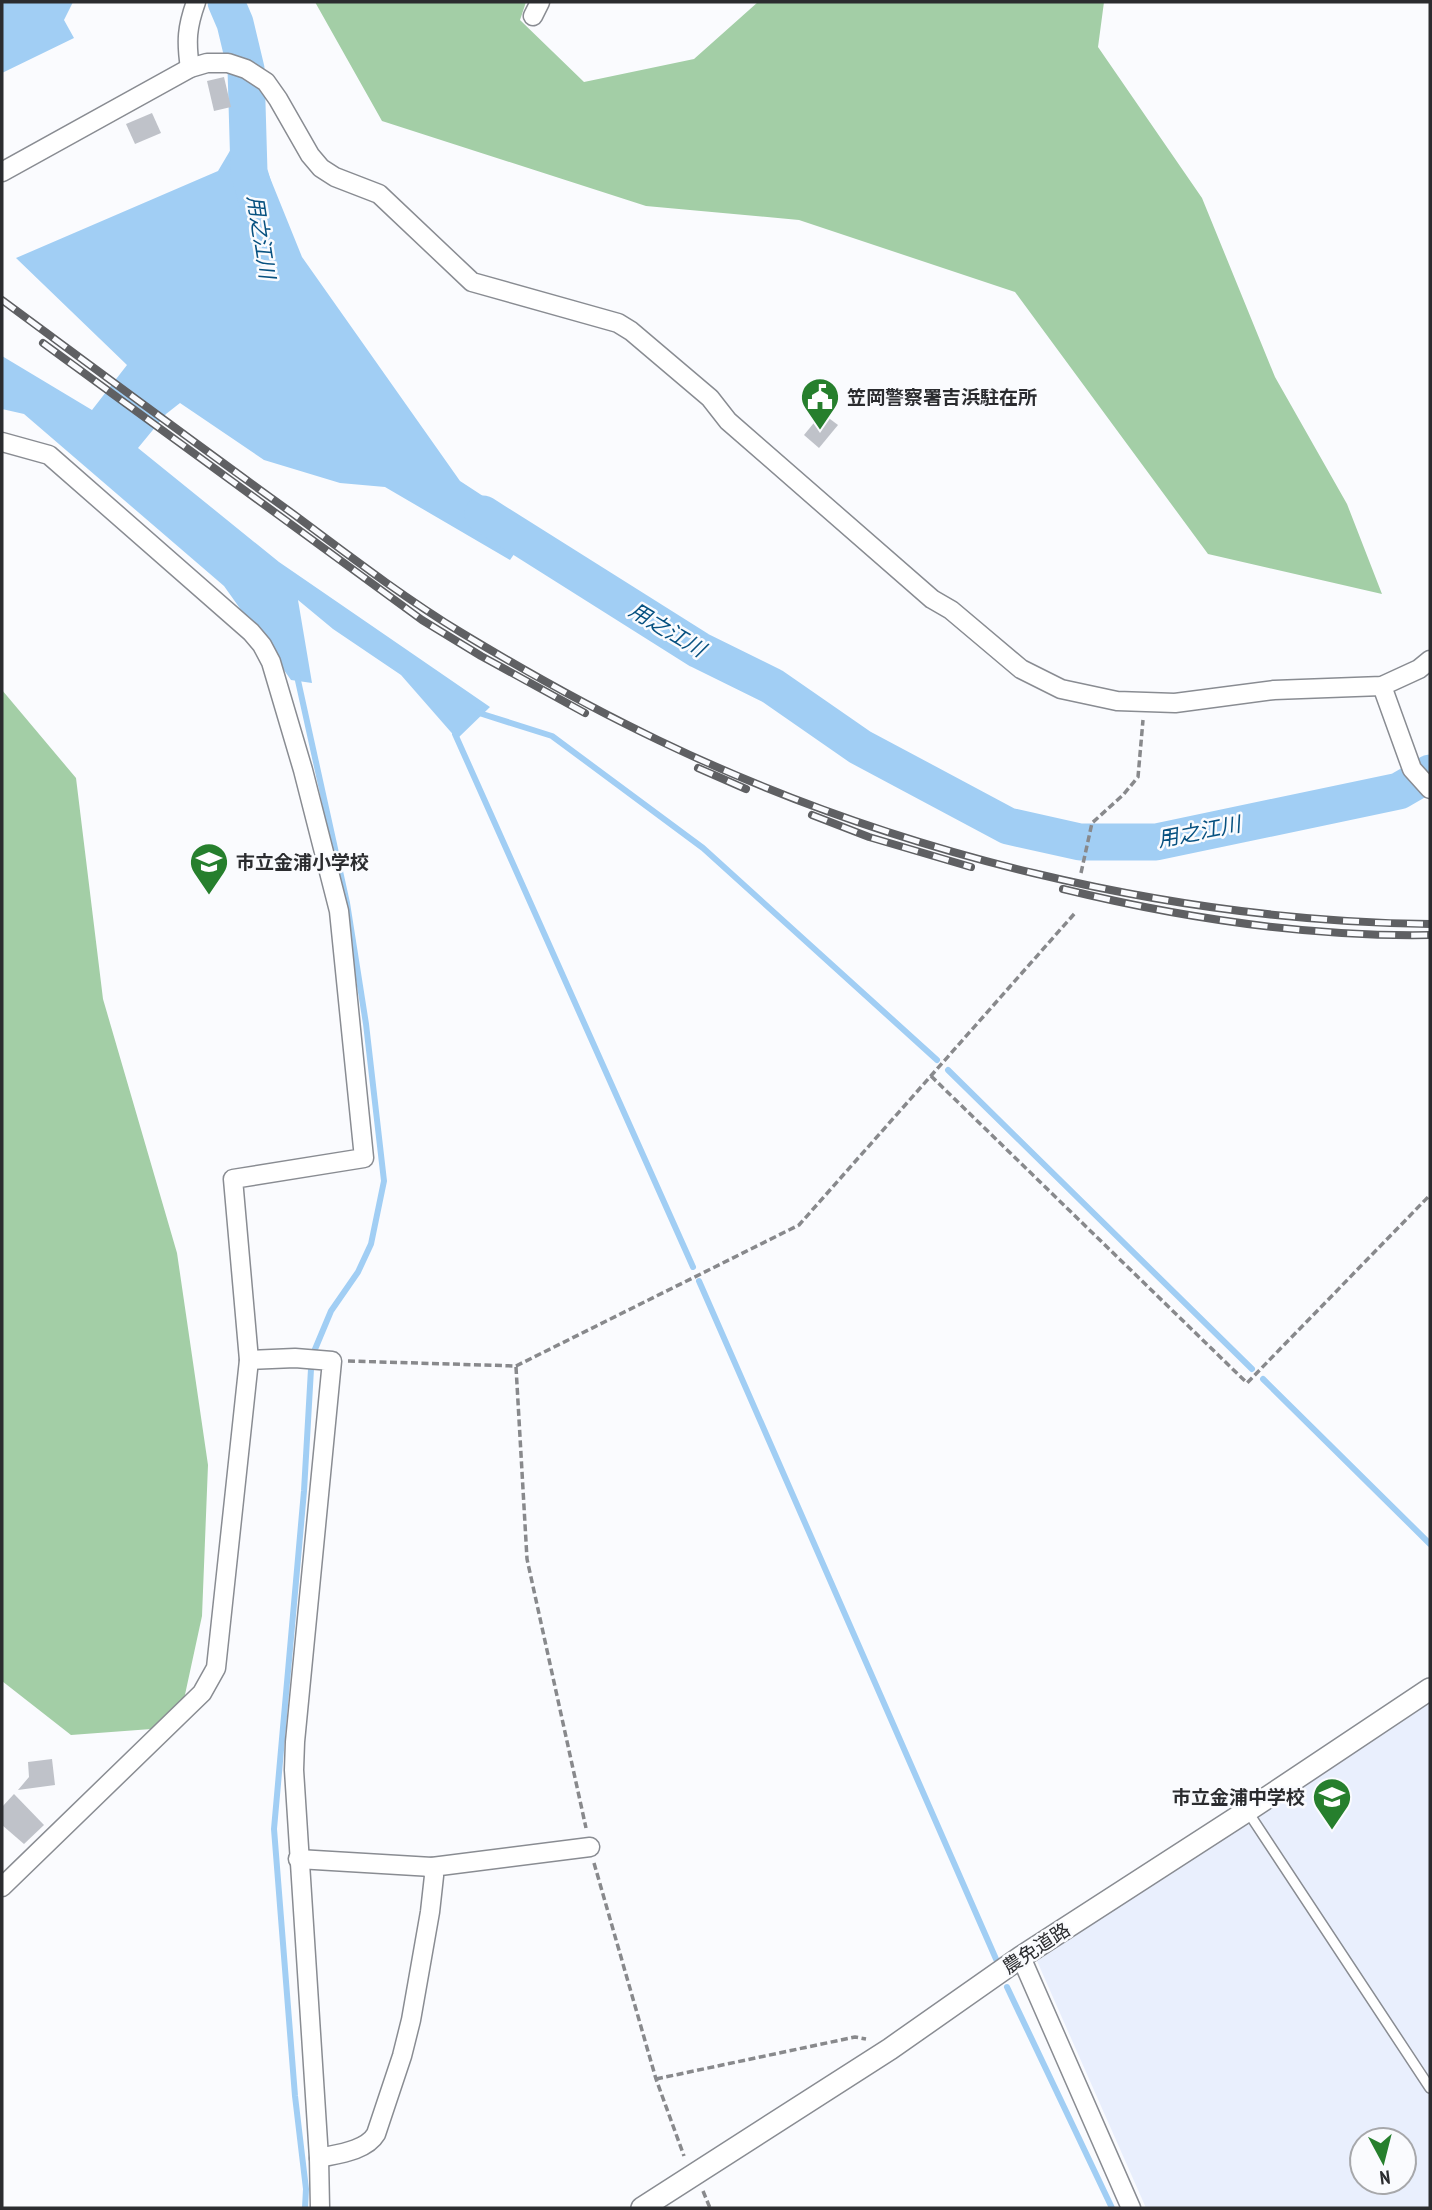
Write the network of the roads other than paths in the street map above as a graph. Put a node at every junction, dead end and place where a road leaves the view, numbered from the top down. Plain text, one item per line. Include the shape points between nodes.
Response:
1 (196, 3) edge
2 (190, 68) junction
3 (2, 172) edge
4 (2, 442) edge
5 (1430, 660) edge
6 (1382, 686) junction
7 (1430, 789) edge
8 (252, 1360) junction
9 (1430, 1689) edge
10 (1248, 1811) junction
11 (590, 1847) road end
12 (298, 1858) junction
13 (432, 1867) junction
14 (2, 1887) edge
15 (1021, 1957) junction
16 (1430, 2088) edge
17 (319, 2158) junction
18 (320, 2208) edge
19 (642, 2208) edge
20 (1131, 2208) edge

1 - 2 street via 186,44
2 - 3 street
2 - 6 street via 228,63 246,68 266,82 321,168 379,194 472,282 618,323 631,331 932,599 1021,669 1061,689 1144,704 1274,690
4 - 8 street via 49,455 251,632 271,662 303,770 339,911 364,1158 233,1180
5 - 6 street
6 - 7 street via 1412,769
8 - 12 street via 328,1362 295,1742
8 - 14 street via 216,1668 202,1693
9 - 10 street, 農免道路
10 - 15 street, 農免道路
10 - 16 lane
11 - 13 street
12 - 13 street
12 - 17 street
13 - 17 street via 430,1912 411,2020 376,2134 361,2147
15 - 19 street, 農免道路 via 890,2049
15 - 20 street
17 - 18 street

